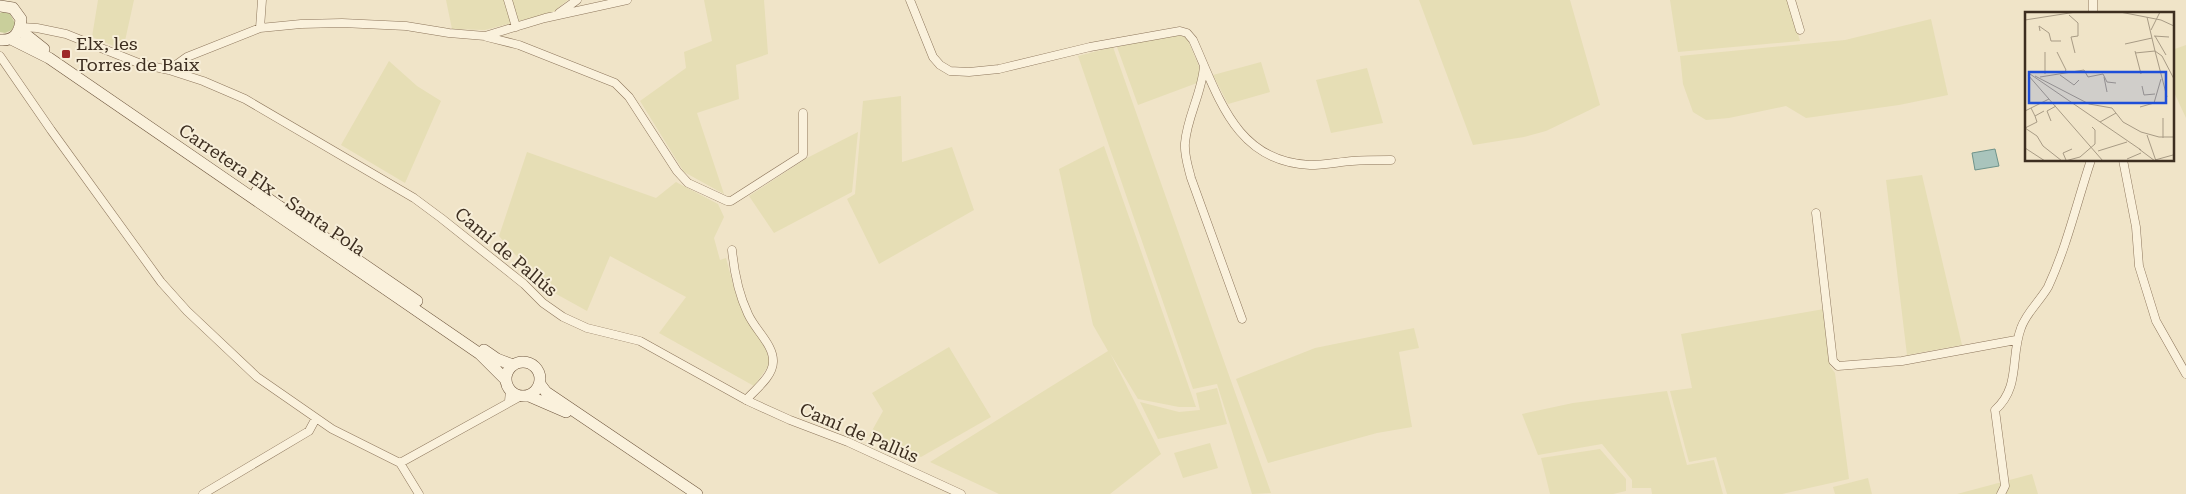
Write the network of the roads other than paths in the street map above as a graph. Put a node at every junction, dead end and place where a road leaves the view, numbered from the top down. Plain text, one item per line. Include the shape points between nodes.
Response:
1 (262, 0) edge
2 (508, 0) edge
3 (577, 0) edge
4 (627, 0) edge
5 (910, 0) edge
6 (1791, 0) edge
7 (0, 6) edge
8 (556, 16) junction
9 (21, 26) junction
10 (516, 27) junction
11 (260, 28) junction
12 (1800, 30) dead end
13 (485, 36) junction
14 (4, 39) edge
15 (0, 56) edge
16 (6, 64) junction
17 (1204, 64) junction
18 (169, 70) junction
19 (803, 113) dead end
20 (1391, 160) dead end
21 (2091, 161) edge
22 (2123, 161) edge
23 (1816, 213) dead end
24 (732, 250) dead end
25 (1242, 319) dead end
26 (2016, 340) junction
27 (513, 365) junction
28 (2186, 374) edge
29 (540, 384) junction
30 (515, 393) junction
31 (746, 400) junction
32 (316, 418) junction
33 (400, 463) junction
34 (203, 494) edge
35 (419, 494) edge
36 (686, 494) edge
37 (697, 494) edge
38 (961, 494) edge
39 (2001, 494) edge

1 - 11 street
2 - 10 street
3 - 8 street
4 - 8 street
5 - 17 street via 934,57 950,70 999,69 1071,51 1180,31 1193,40
6 - 12 street
7 - 9 main road, Carretera Elx - Santa Pola via 13,8
8 - 10 street
9 - 14 main road
9 - 18 street, Camí de Pallús via 66,34 141,64
9 - 27 main road, Carretera Elx - Santa Pola via 28,38 399,288 497,359
10 - 13 street
11 - 13 street via 342,23 406,26 448,34
11 - 18 street via 187,57
13 - 19 street via 519,45 616,83 688,184 731,201 803,155
14 - 16 street via 1,50
14 - 30 main road, Carretera Elx - Santa Pola via 49,58 472,348
15 - 16 street
16 - 32 street via 167,289 187,312 257,378
17 - 20 street via 1234,125 1252,145 1271,156 1312,165
17 - 25 street via 1199,97 1185,141 1185,154
18 - 31 street, Camí de Pallús via 245,99 414,198 563,317 587,328 640,341
21 - 26 street via 2057,266
22 - 28 street via 2136,227 2139,266 2156,321
23 - 26 street via 1833,362 1838,366 1902,361
24 - 31 street via 733,268 748,314 772,352 773,364 765,379
26 - 39 street via 2010,390 2005,401 1995,410 2005,486
27 - 29 main road via 523,362 533,365 540,374
27 - 30 main road via 506,374
29 - 30 main road via 537,389
29 - 37 main road via 546,392
30 - 33 street via 470,425
30 - 36 main road, Carretera Elx - Santa Pola via 567,413
31 - 38 street, Camí de Pallús
32 - 33 street
32 - 34 street via 309,431
33 - 35 street

